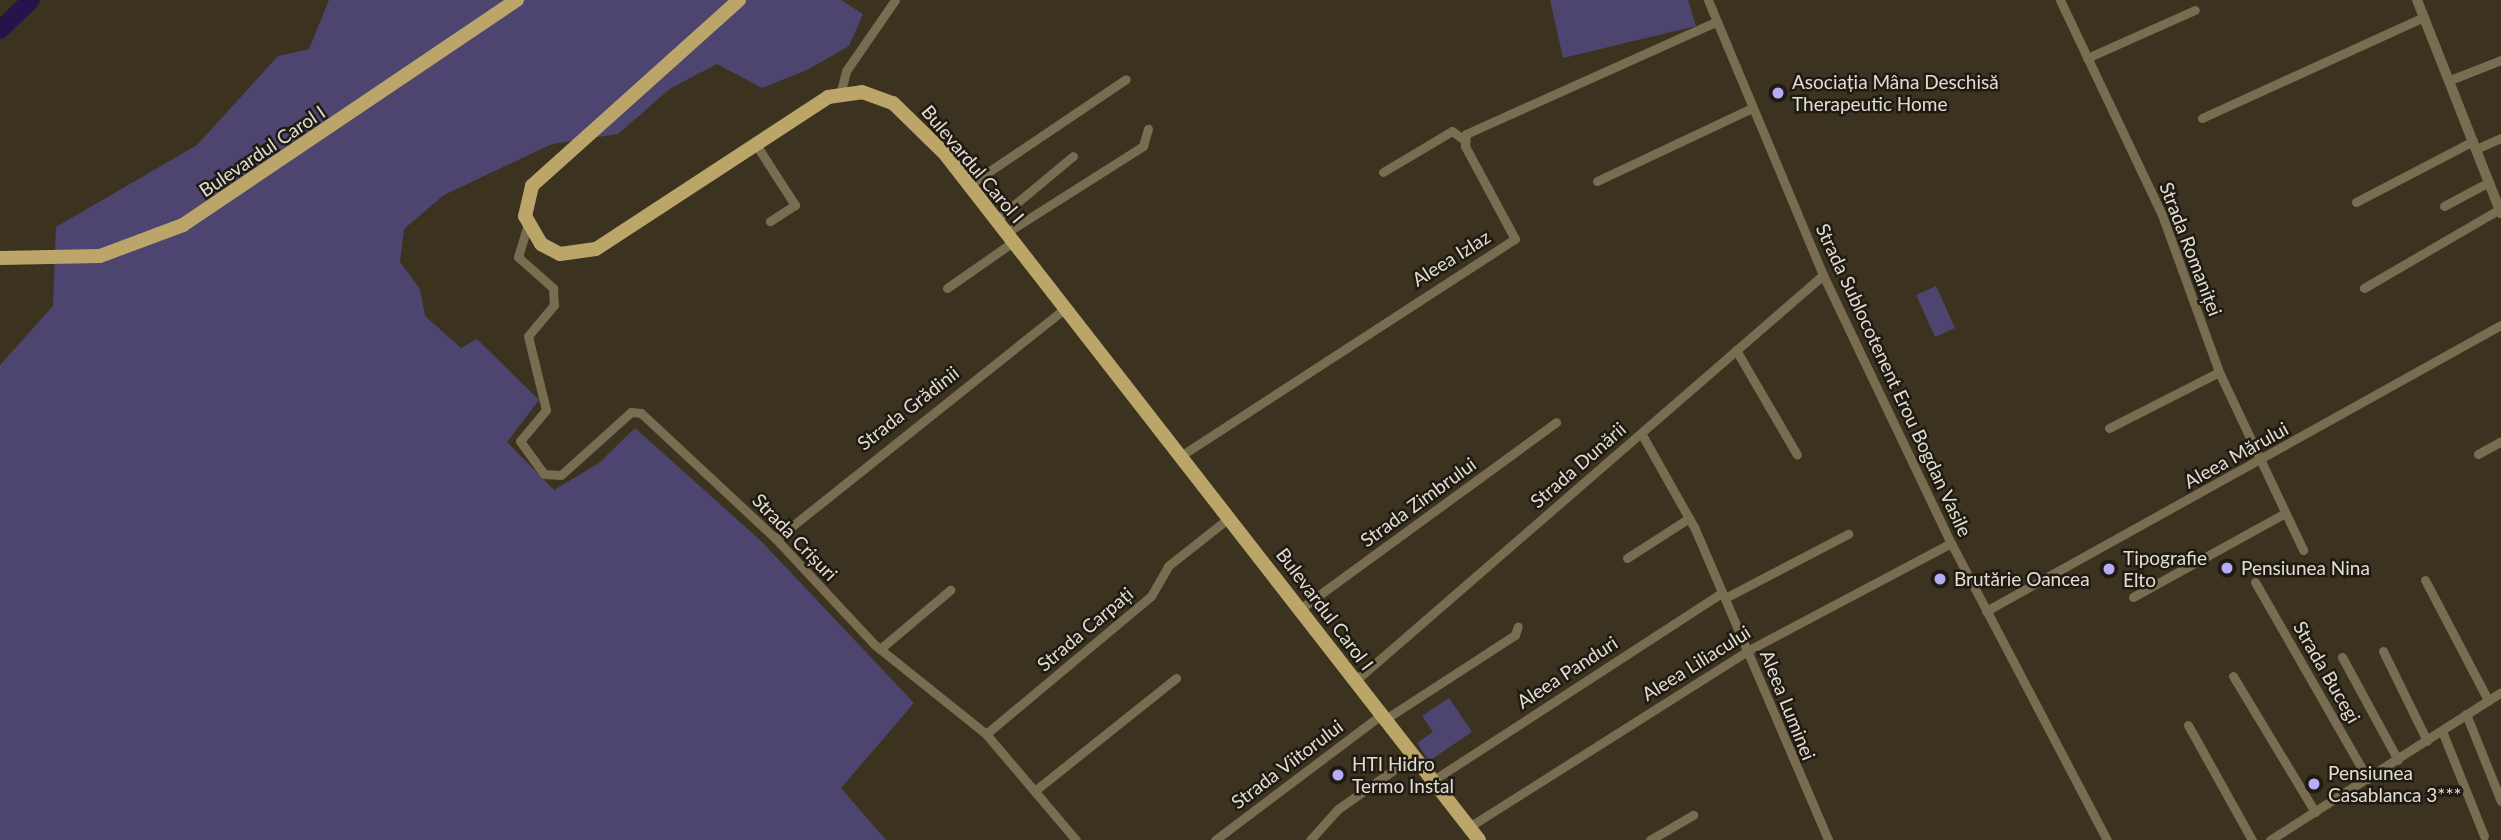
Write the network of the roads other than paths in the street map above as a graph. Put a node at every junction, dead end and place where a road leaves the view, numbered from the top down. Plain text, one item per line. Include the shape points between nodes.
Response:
1 (517, 0) edge
2 (739, 0) edge
3 (895, 0) edge
4 (1708, 0) edge
5 (2060, 0) edge
6 (2417, 0) edge
7 (2195, 10) dead end
8 (2424, 17) junction
9 (1717, 21) junction
10 (2087, 58) junction
11 (2501, 60) edge
12 (1126, 79) dead end
13 (2450, 80) junction
14 (840, 93) junction
15 (1752, 108) junction
16 (2202, 118) dead end
17 (1148, 129) dead end
18 (2501, 138) edge
19 (1465, 140) junction
20 (755, 143) junction
21 (2474, 145) junction
22 (1073, 156) dead end
23 (1383, 172) dead end
24 (1597, 181) dead end
25 (2489, 182) junction
26 (970, 185) junction
27 (2356, 202) dead end
28 (2444, 206) dead end
29 (2500, 211) edge
30 (996, 220) junction
31 (770, 221) dead end
32 (528, 224) junction
33 (1010, 238) junction
34 (0, 258) edge
35 (1824, 275) junction
36 (947, 288) dead end
37 (2364, 288) dead end
38 (1065, 308) junction
39 (2501, 326) edge
40 (1736, 350) junction
41 (2219, 372) junction
42 (1556, 422) dead end
43 (2109, 428) dead end
44 (1641, 433) junction
45 (2501, 441) edge
46 (2478, 454) dead end
47 (1182, 455) junction
48 (1797, 456) dead end
49 (2263, 462) junction
50 (2285, 513) junction
51 (1230, 517) junction
52 (1689, 518) junction
53 (1848, 534) dead end
54 (776, 539) junction
55 (1951, 543) junction
56 (2302, 550) dead end
57 (1627, 558) dead end
58 (2425, 580) dead end
59 (2255, 582) dead end
60 (950, 590) dead end
61 (1723, 596) junction
62 (2133, 597) dead end
63 (1300, 609) junction
64 (1986, 611) junction
65 (1518, 626) dead end
66 (880, 649) junction
67 (1747, 651) junction
68 (2383, 651) dead end
69 (2342, 657) dead end
70 (2233, 676) dead end
71 (1176, 678) dead end
72 (1355, 681) junction
73 (2501, 692) edge
74 (2488, 700) junction
75 (2466, 714) junction
76 (1382, 718) junction
77 (2188, 724) dead end
78 (2442, 731) junction
79 (986, 734) junction
80 (2427, 741) junction
81 (1412, 757) junction
82 (2398, 760) junction
83 (2368, 779) junction
84 (1432, 781) junction
85 (1037, 789) junction
86 (2501, 801) edge
87 (2315, 812) junction
88 (1693, 815) dead end
89 (1474, 836) edge
90 (2484, 836) dead end
91 (1076, 840) edge
92 (1215, 840) edge
93 (1310, 840) edge
94 (1650, 840) edge
95 (1828, 840) edge
96 (2107, 840) edge
97 (2252, 840) edge
98 (2270, 840) edge

1 - 34 main road, Bulevardul Carol I via 183,225 100,256
2 - 32 main road via 538,179 527,197
3 - 14 street via 846,71
4 - 9 street, Strada Sublocotenent Erou Bogdan Vasile
5 - 10 street, Strada Romaniței
6 - 8 street
7 - 10 street
8 - 13 street
8 - 16 street
9 - 15 street, Strada Sublocotenent Erou Bogdan Vasile
9 - 19 street via 1471,130
10 - 41 street, Strada Romaniței via 2162,215
11 - 13 street
12 - 26 street
13 - 21 street
14 - 20 main road
14 - 26 main road, Bulevardul Carol I via 872,95 903,110
15 - 24 street
15 - 35 street, Strada Sublocotenent Erou Bogdan Vasile
17 - 33 street via 1143,146
18 - 21 street
19 - 23 street via 1452,131
19 - 47 street, Aleea Izlaz via 1515,239
20 - 31 street via 795,205
20 - 32 main road via 596,249 549,250
21 - 25 street
21 - 27 street
22 - 30 street
25 - 28 street
25 - 29 street
26 - 30 main road, Bulevardul Carol I
29 - 37 street
30 - 33 main road, Bulevardul Carol I
32 - 54 street, Strada Crișuri via 516,248 518,257 553,288 554,298 552,312 528,335 546,410 520,441 548,478 561,475 638,411
33 - 36 street
33 - 38 main road, Bulevardul Carol I
35 - 40 street, Strada Dunării
35 - 55 street, Strada Sublocotenent Erou Bogdan Vasile
38 - 47 main road, Bulevardul Carol I
38 - 54 street, Strada Grădinii
39 - 49 street, Aleea Mărului
40 - 44 street, Strada Dunării
40 - 48 street
41 - 43 street
41 - 49 street, Strada Romaniței
42 - 63 street, Strada Zimbrului
44 - 52 street, Aleea Luminei
44 - 72 street, Strada Dunării
45 - 46 street
47 - 51 main road, Bulevardul Carol I
49 - 50 street, Strada Romaniței
49 - 64 street, Aleea Mărului
50 - 56 street, Strada Romaniței
50 - 62 street
51 - 63 main road, Bulevardul Carol I
51 - 79 street, Strada Carpați via 1168,566 1151,596
52 - 57 street
52 - 61 street, Aleea Luminei
53 - 61 street, Aleea Panduri
54 - 66 street, Strada Crișuri
55 - 64 street, Strada Sublocotenent Erou Bogdan Vasile
55 - 67 street, Aleea Liliacului
58 - 74 street
59 - 83 street, Strada Bucegi
60 - 66 street
61 - 67 street, Aleea Luminei
61 - 84 street, Aleea Panduri
63 - 72 main road, Bulevardul Carol I
64 - 96 street, Strada Sublocotenent Erou Bogdan Vasile
65 - 76 street, Strada Viitorului via 1515,635
66 - 79 street, Strada Crișuri
67 - 89 street, Aleea Liliacului
67 - 95 street, Aleea Luminei
68 - 80 street
69 - 82 street
70 - 87 street
71 - 85 street
72 - 76 main road, Bulevardul Carol I
73 - 74 street
74 - 75 street
75 - 78 street
75 - 86 street
76 - 81 main road, Bulevardul Carol I
76 - 92 street, Strada Viitorului
77 - 97 street
78 - 80 street
78 - 90 street
79 - 85 street, Strada Crișuri
80 - 82 street
81 - 84 main road, Bulevardul Carol I
81 - 93 street via 1338,809
82 - 83 street
83 - 87 street
84 - 89 main road, Bulevardul Carol I
85 - 91 street, Strada Crișuri
87 - 98 street
88 - 94 street

